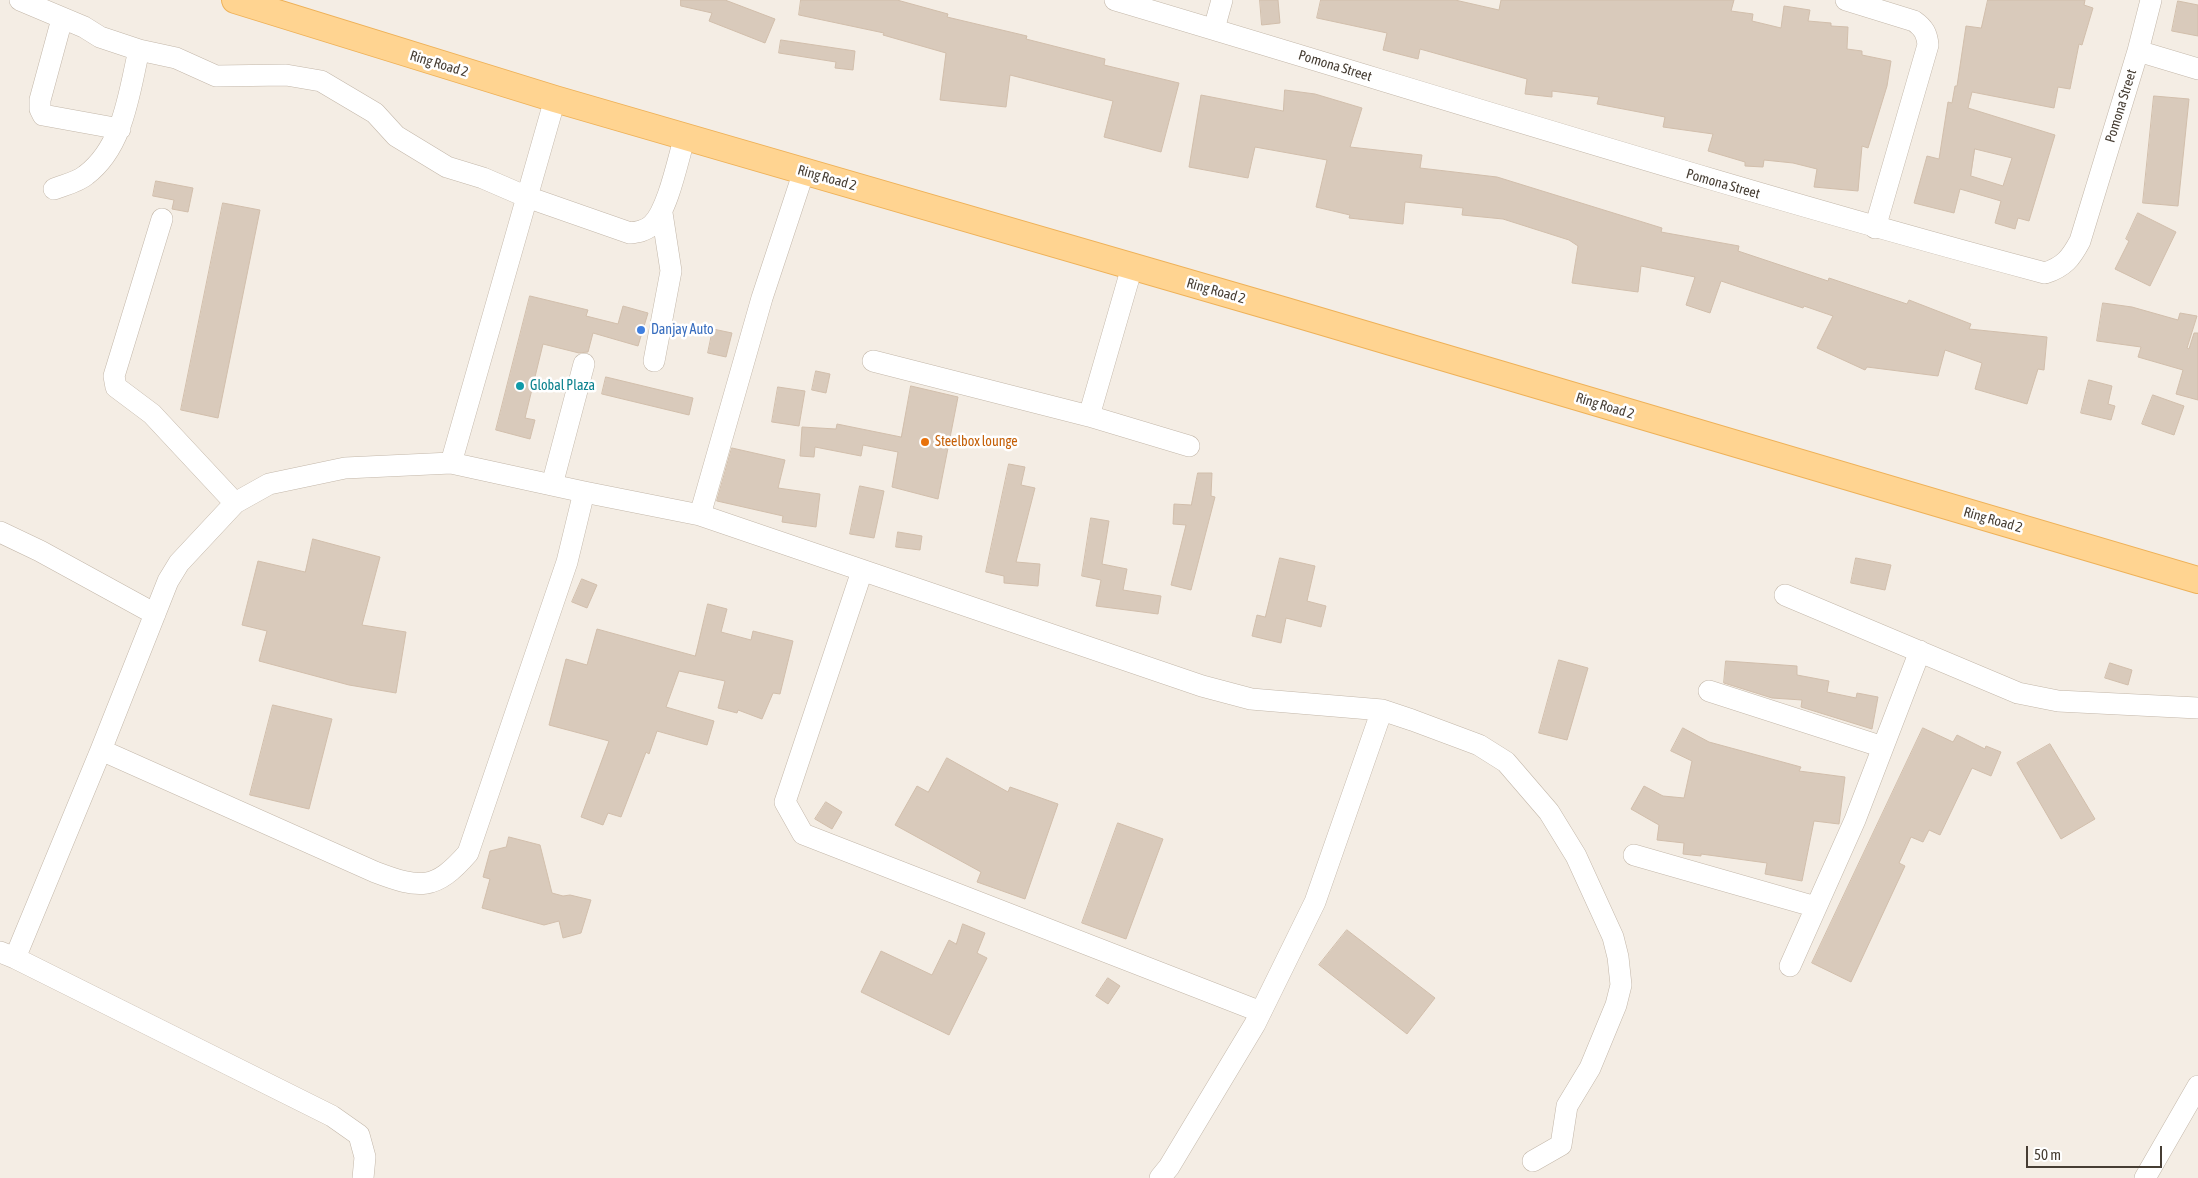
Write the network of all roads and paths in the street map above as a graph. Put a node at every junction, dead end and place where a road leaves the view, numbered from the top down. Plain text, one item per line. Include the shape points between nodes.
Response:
1 (20, 0) edge
2 (235, 0) edge
3 (1115, 0) edge
4 (1222, 0) edge
5 (1846, 0) edge
6 (2151, 0) edge
7 (62, 18) junction
8 (1214, 29) junction
9 (139, 50) junction
10 (2138, 51) junction
11 (2198, 69) edge
12 (555, 99) junction
13 (120, 130) junction
14 (685, 136) junction
15 (804, 171) junction
16 (54, 189) dead end
17 (527, 196) junction
18 (662, 213) junction
19 (162, 219) dead end
20 (1875, 228) junction
21 (1132, 267) junction
22 (654, 361) dead end
23 (873, 361) dead end
24 (584, 364) dead end
25 (1089, 416) junction
26 (1189, 446) dead end
27 (451, 462) junction
28 (552, 485) junction
29 (584, 492) junction
30 (235, 503) junction
31 (700, 515) junction
32 (0, 532) edge
33 (862, 571) junction
34 (2198, 580) edge
35 (1785, 595) dead end
36 (155, 614) junction
37 (1920, 652) junction
38 (1709, 691) dead end
39 (2198, 708) edge
40 (1382, 710) junction
41 (1883, 747) junction
42 (101, 750) junction
43 (1634, 855) dead end
44 (1816, 907) junction
45 (8, 955) edge
46 (1790, 966) dead end
47 (1261, 1012) junction
48 (2198, 1086) edge
49 (1533, 1161) dead end
50 (363, 1178) edge
51 (1160, 1178) edge
52 (2145, 1178) edge

1 - 7 street
2 - 12 main road, Ring Road 2
3 - 8 street, Pomona Street
4 - 8 street
5 - 20 street via 1914,21 1927,37 1928,45
6 - 10 street, Pomona Street
7 - 9 street via 100,37
7 - 13 street via 40,109 44,115
8 - 20 street, Pomona Street
9 - 13 street
9 - 17 street via 176,58 216,76 286,75 321,82 375,113 396,136 447,167
10 - 11 street
10 - 20 street, Pomona Street via 2080,241 2072,257 2058,269 2045,273
12 - 14 main road, Ring Road 2
12 - 17 street
13 - 16 street via 102,159 85,176
14 - 15 main road, Ring Road 2
14 - 18 street
15 - 21 main road, Ring Road 2
15 - 31 street via 762,298
17 - 18 street via 630,233 642,232
17 - 27 street
18 - 22 street via 671,271
19 - 30 street via 114,376 116,387 152,414
21 - 25 street
21 - 34 main road, Ring Road 2
23 - 25 street
24 - 28 street
25 - 26 street
27 - 28 street
27 - 30 street via 345,468 269,484
28 - 29 street
29 - 31 street
29 - 42 street via 568,562 468,853 453,870 433,883 408,884 375,872
30 - 36 street via 179,563
31 - 33 street
32 - 36 street
33 - 40 street via 1202,686 1251,699
33 - 47 street via 785,802 803,834
35 - 37 street
36 - 42 street
37 - 39 street via 2018,692 2058,701
37 - 41 street
38 - 41 street
40 - 47 street via 1315,902
40 - 49 street via 1480,745 1506,762 1562,832 1613,937 1621,985 1616,1005 1590,1068 1567,1106 1561,1145
41 - 44 street
42 - 45 street
43 - 44 street
44 - 46 street
45 - 50 street via 332,1116 359,1135 365,1157
47 - 51 street
48 - 52 street

